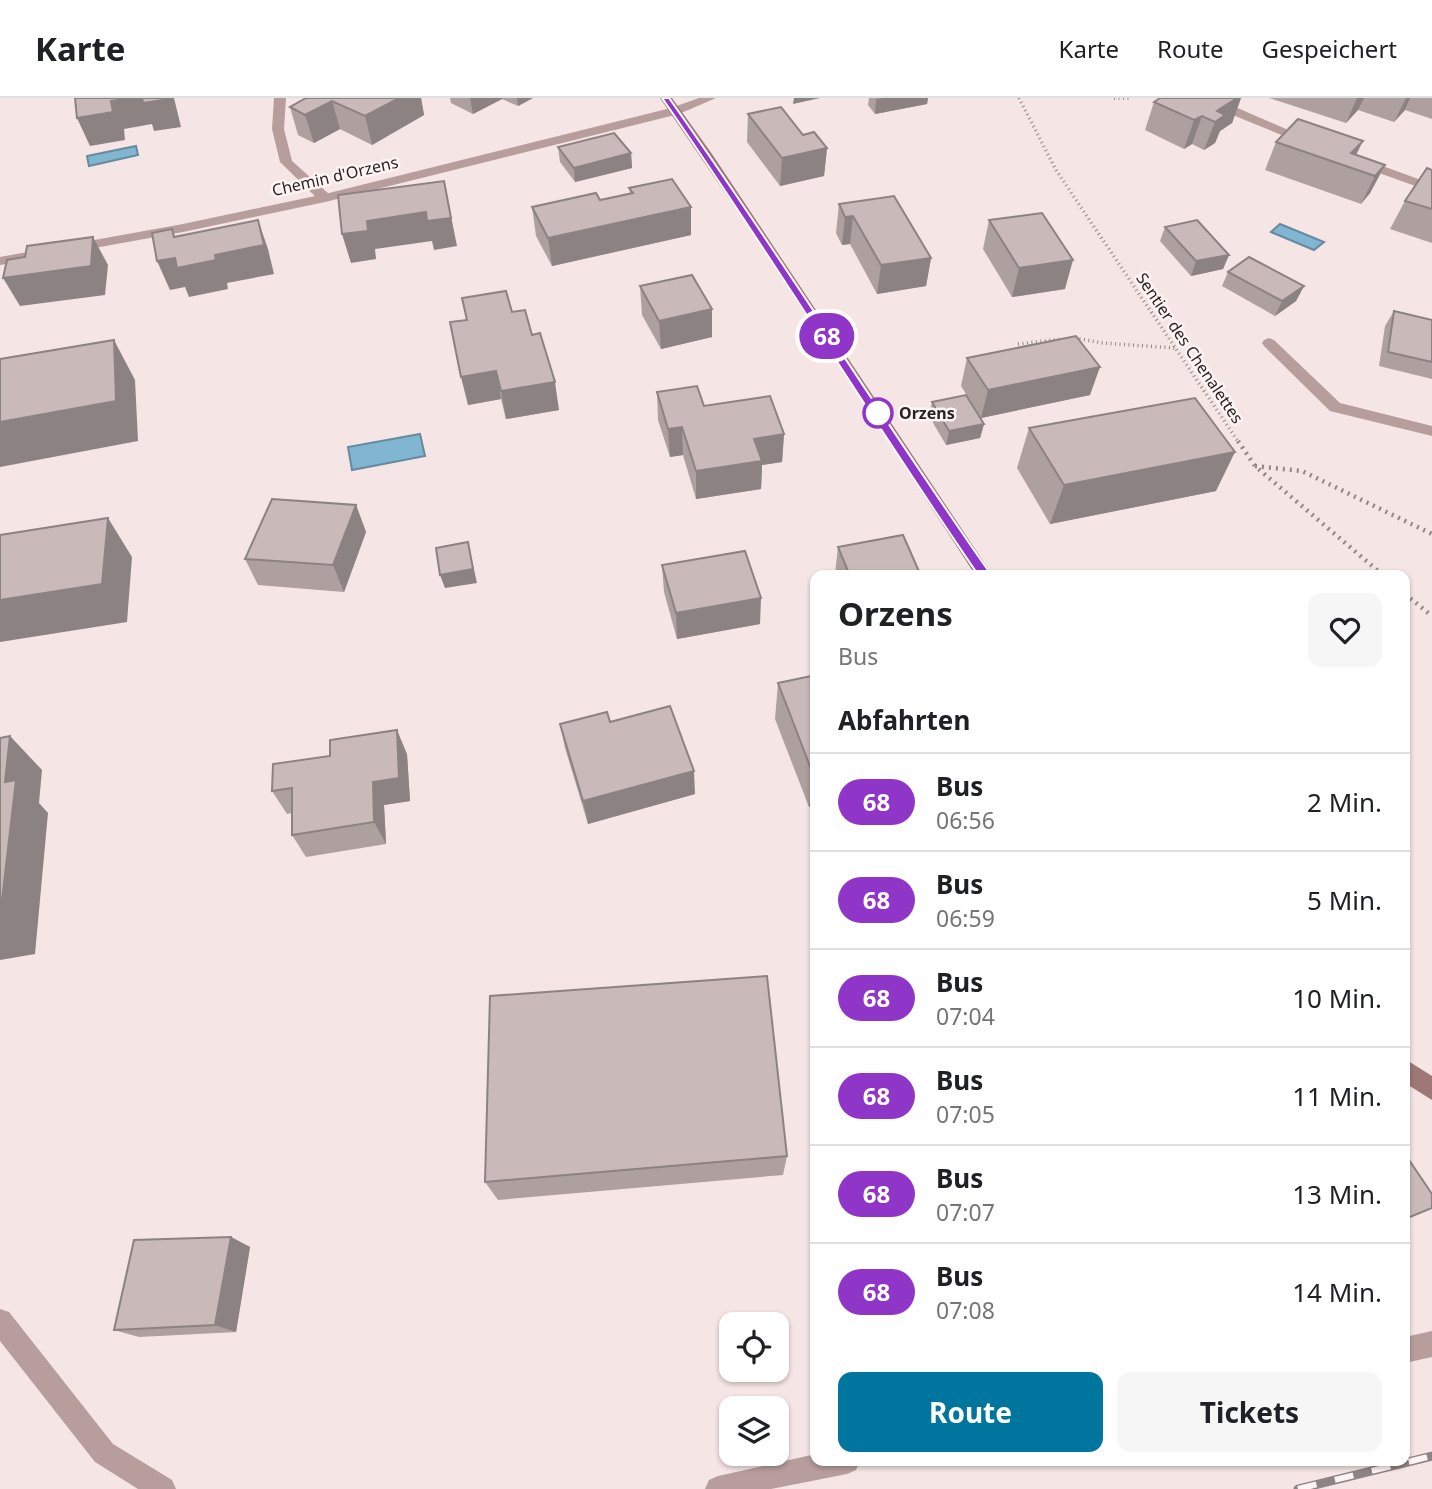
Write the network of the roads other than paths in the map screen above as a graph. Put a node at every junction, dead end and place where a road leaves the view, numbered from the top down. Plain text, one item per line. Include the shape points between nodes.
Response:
1 (280, 98) edge
2 (666, 98) edge
3 (710, 98) edge
4 (1222, 106) edge
5 (675, 111) junction
6 (1323, 147) edge
7 (1347, 157) edge
8 (1432, 188) edge
9 (325, 198) junction
10 (0, 261) edge
11 (1269, 343) dead end
12 (1432, 431) edge
13 (981, 570) edge
14 (1410, 1074) edge
15 (1432, 1089) edge
16 (0, 1321) edge
17 (1432, 1344) edge
18 (1410, 1349) edge
19 (821, 1466) edge
20 (163, 1489) edge
21 (718, 1489) edge

1 - 9 street via 278,129 286,162
2 - 5 main road
3 - 5 street, Chemin d'Orzens
4 - 6 street
5 - 9 street, Chemin d'Orzens
5 - 13 main road
7 - 8 street
9 - 10 street, Chemin d'Orzens
11 - 12 street via 1335,407
14 - 15 main road
16 - 20 street via 104,1453
17 - 18 street
19 - 21 street

